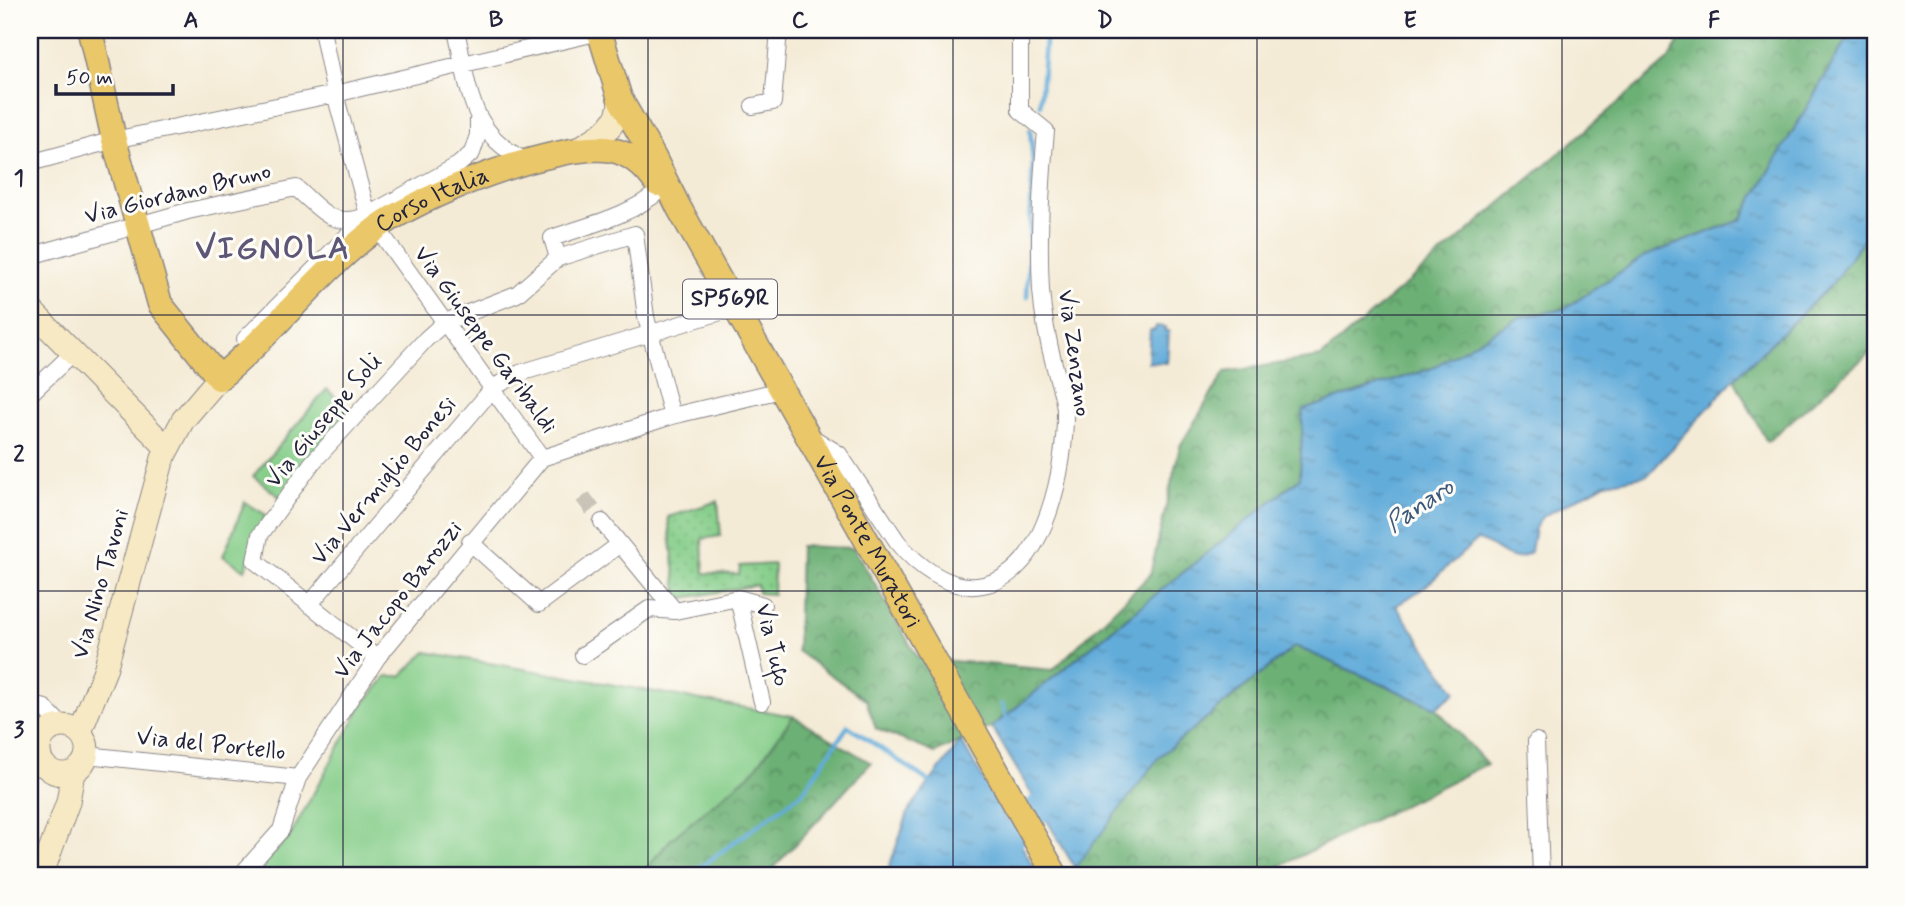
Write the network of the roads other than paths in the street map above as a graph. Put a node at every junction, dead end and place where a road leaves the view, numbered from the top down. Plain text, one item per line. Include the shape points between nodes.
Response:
1 (90, 30) edge
2 (322, 30) edge
3 (456, 30) edge
4 (779, 30) edge
5 (1020, 30) edge
6 (600, 31) edge
7 (464, 64) junction
8 (335, 94) junction
9 (620, 99) junction
10 (754, 106) dead end
11 (478, 120) junction
12 (114, 140) junction
13 (578, 149) junction
14 (529, 162) junction
15 (30, 163) edge
16 (660, 190) junction
17 (678, 208) junction
18 (372, 221) junction
19 (138, 227) junction
20 (30, 256) edge
21 (558, 258) junction
22 (734, 307) junction
23 (30, 309) edge
24 (445, 323) junction
25 (649, 332) junction
26 (74, 352) junction
27 (219, 378) junction
28 (494, 387) junction
29 (781, 390) junction
30 (30, 394) edge
31 (671, 416) junction
32 (805, 433) junction
33 (167, 448) junction
34 (542, 458) junction
35 (602, 522) tunnel mouth
36 (470, 542) junction
37 (620, 544) junction
38 (738, 598) junction
39 (309, 605) junction
40 (763, 605) dead end
41 (675, 611) junction
42 (583, 655) dead end
43 (377, 658) junction
44 (762, 702) dead end
45 (30, 705) edge
46 (71, 729) junction
47 (1536, 741) dead end
48 (80, 764) junction
49 (36, 767) edge
50 (299, 778) junction
51 (41, 876) edge
52 (240, 876) edge
53 (1056, 876) edge
54 (1541, 876) edge

1 - 12 main road
2 - 8 street
3 - 7 street
4 - 10 street via 774,102
5 - 32 street, Via Zenzano via 1020,110 1046,131 1038,230 1044,324 1065,408 1056,499 1041,531 1016,568 999,582 966,585 933,574 901,547 839,454
6 - 7 street
6 - 9 main road
7 - 8 street
7 - 11 street
8 - 12 street
8 - 18 street
9 - 13 main road, Corso Italia / SP569R via 614,123
9 - 17 main road
11 - 14 street via 494,141
11 - 18 street, Corso Italia via 472,153
12 - 15 street
12 - 19 main road
13 - 14 main road, Corso Italia / SP569R
13 - 16 main road, Corso Italia / SP569R via 614,150 628,156 640,163
14 - 18 main road, Corso Italia / SP569R
16 - 17 main road, Corso Italia / SP569R
16 - 21 street via 626,211 552,238
17 - 22 main road, Via Ponte Muratori / SP569R
18 - 19 street, Via Giordano Bruno via 333,219 296,188 188,211
18 - 24 street, Via Giuseppe Garibaldi
18 - 27 main road, Corso Italia / SP569R via 353,247 252,351
19 - 20 street, Via Giordano Bruno
19 - 27 main road via 160,304
21 - 24 street via 517,294
21 - 25 street via 635,234
22 - 25 street
22 - 29 main road, Via Ponte Muratori / SP569R
23 - 26 main road
24 - 28 street, Via Giuseppe Garibaldi
24 - 39 street, Via Giuseppe Soli via 312,463 260,535 255,561
25 - 28 street via 520,373
25 - 31 street
26 - 30 street
26 - 33 main road
27 - 33 main road, Corso Italia / SP569R via 183,420
28 - 34 street, Via Giuseppe Garibaldi
28 - 39 street, Via Vermiglio Bonesi
29 - 31 street
29 - 32 main road, Via Ponte Muratori / SP569R
31 - 34 street
32 - 53 main road, Via Ponte Muratori / SP569R
33 - 46 main road, Via Nino Tavoni via 105,670
34 - 36 street, Via Jacopo Barozzi
35 - 37 street
36 - 37 street via 539,604
36 - 43 street, Via Jacopo Barozzi
37 - 41 street
38 - 40 street
38 - 41 street
38 - 44 street, Via Tufo
39 - 43 street
41 - 42 street via 649,609
43 - 50 street, Via Jacopo Barozzi
45 - 46 street via 44,708
46 - 48 main road via 86,743
46 - 49 main road via 50,730 41,739
47 - 54 street
48 - 49 main road via 56,773
48 - 50 street, Via del Portello
48 - 51 main road
50 - 52 street, Via del Portello via 281,830

